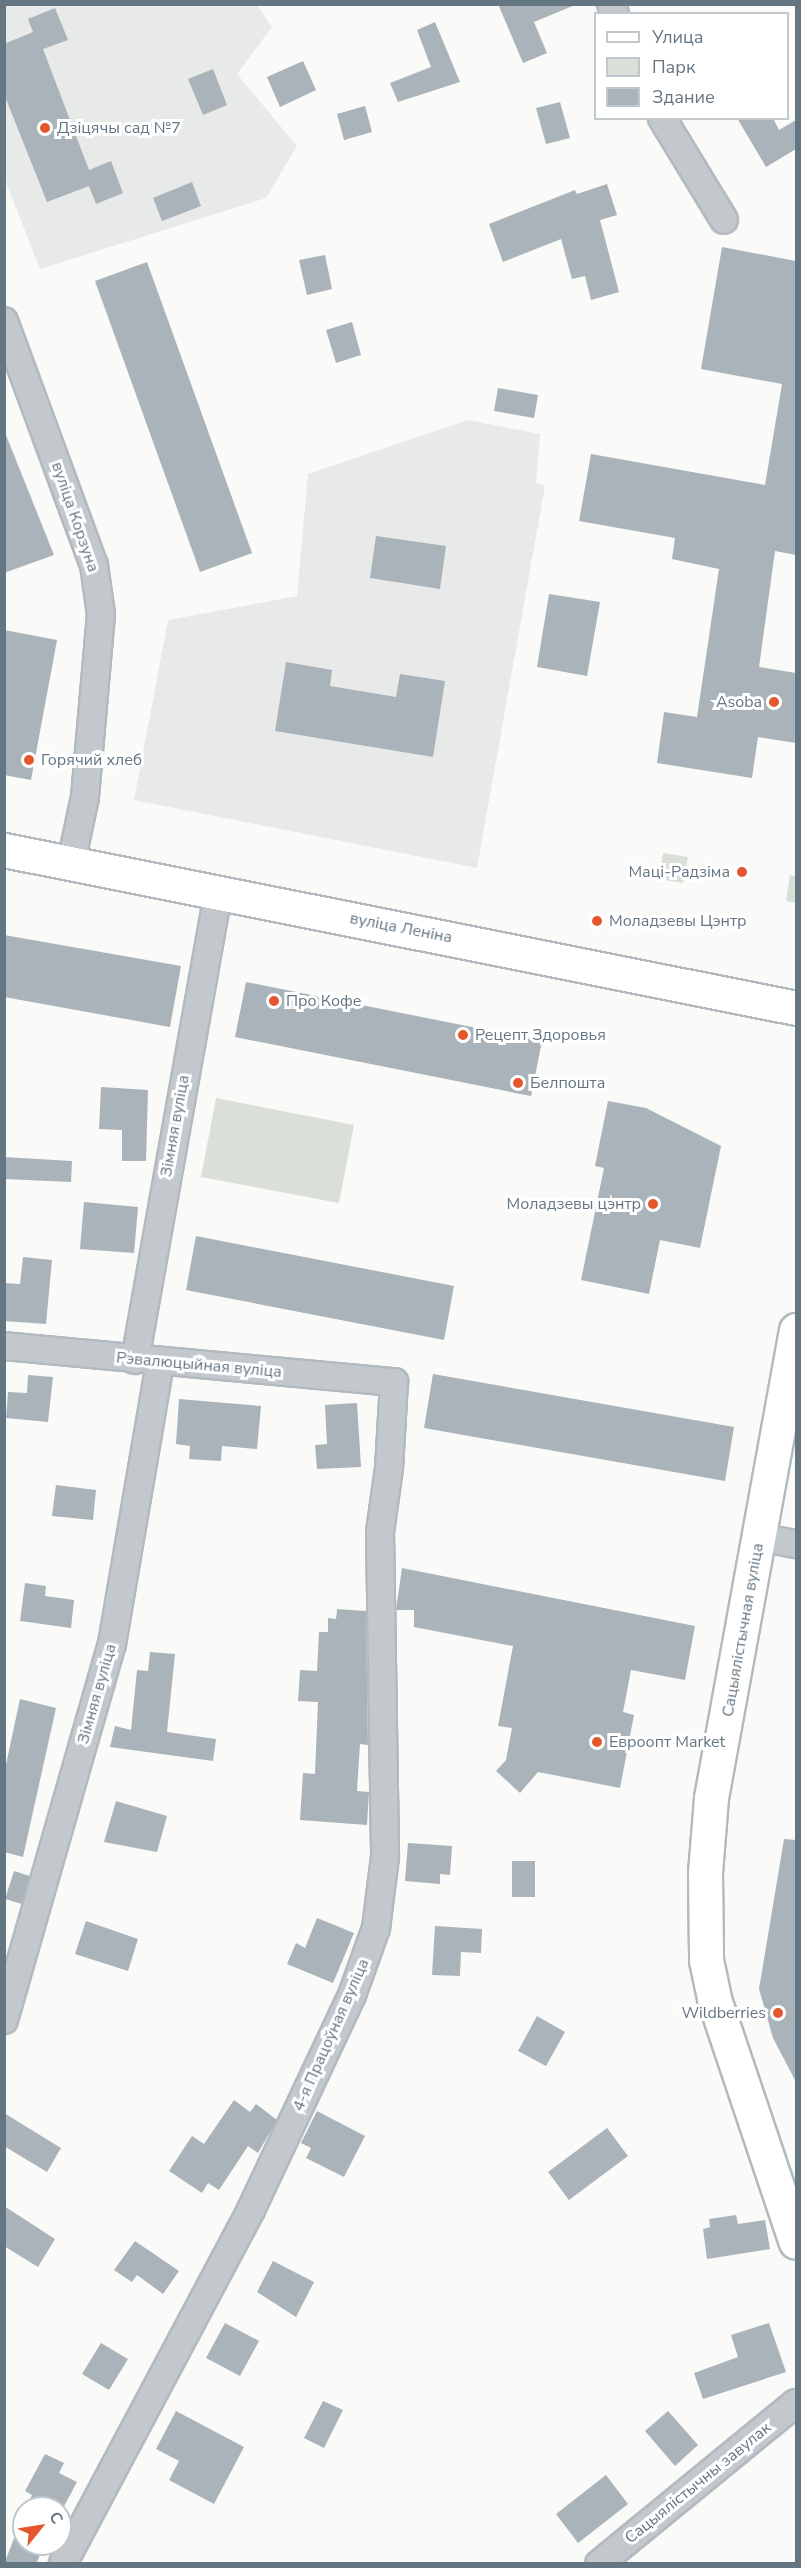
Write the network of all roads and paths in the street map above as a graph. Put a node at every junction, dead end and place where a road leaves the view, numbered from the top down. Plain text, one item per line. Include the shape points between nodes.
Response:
1 (663, 120) edge
2 (724, 220) dead end
3 (4, 321) edge
4 (4, 850) edge
5 (71, 862) junction
6 (218, 892) junction
7 (796, 1008) edge
8 (796, 1330) edge
9 (4, 1346) edge
10 (135, 1360) junction
11 (160, 1362) junction
12 (394, 1382) joint
13 (759, 1538) junction
14 (796, 1544) edge
15 (4, 2020) edge
16 (796, 2242) edge
17 (796, 2403) edge
18 (63, 2564) edge
19 (599, 2564) edge

1 - 2 street
3 - 5 street, вуліца Корзуна via 94,565 101,614 85,797
4 - 5 main road, вуліца Леніна
5 - 6 main road, вуліца Леніна
6 - 7 main road, вуліца Леніна
6 - 10 street, Зімняя вуліца
8 - 13 main road, Сацыялістычная вуліца
9 - 10 street, Рэвалюцыйная вуліца
10 - 11 street, Рэвалюцыйная вуліца
11 - 12 street, Рэвалюцыйная вуліца
11 - 15 street, Зімняя вуліца via 112,1644
12 - 18 street, 4-я Працоўная вуліца via 389,1468 380,1532 385,1857 376,1928 352,1995 251,2210
13 - 14 street
13 - 16 main road, Сацыялістычная вуліца via 711,1798 705,1873 706,1960 724,2030
17 - 19 street, Сацыялістычны завулак

